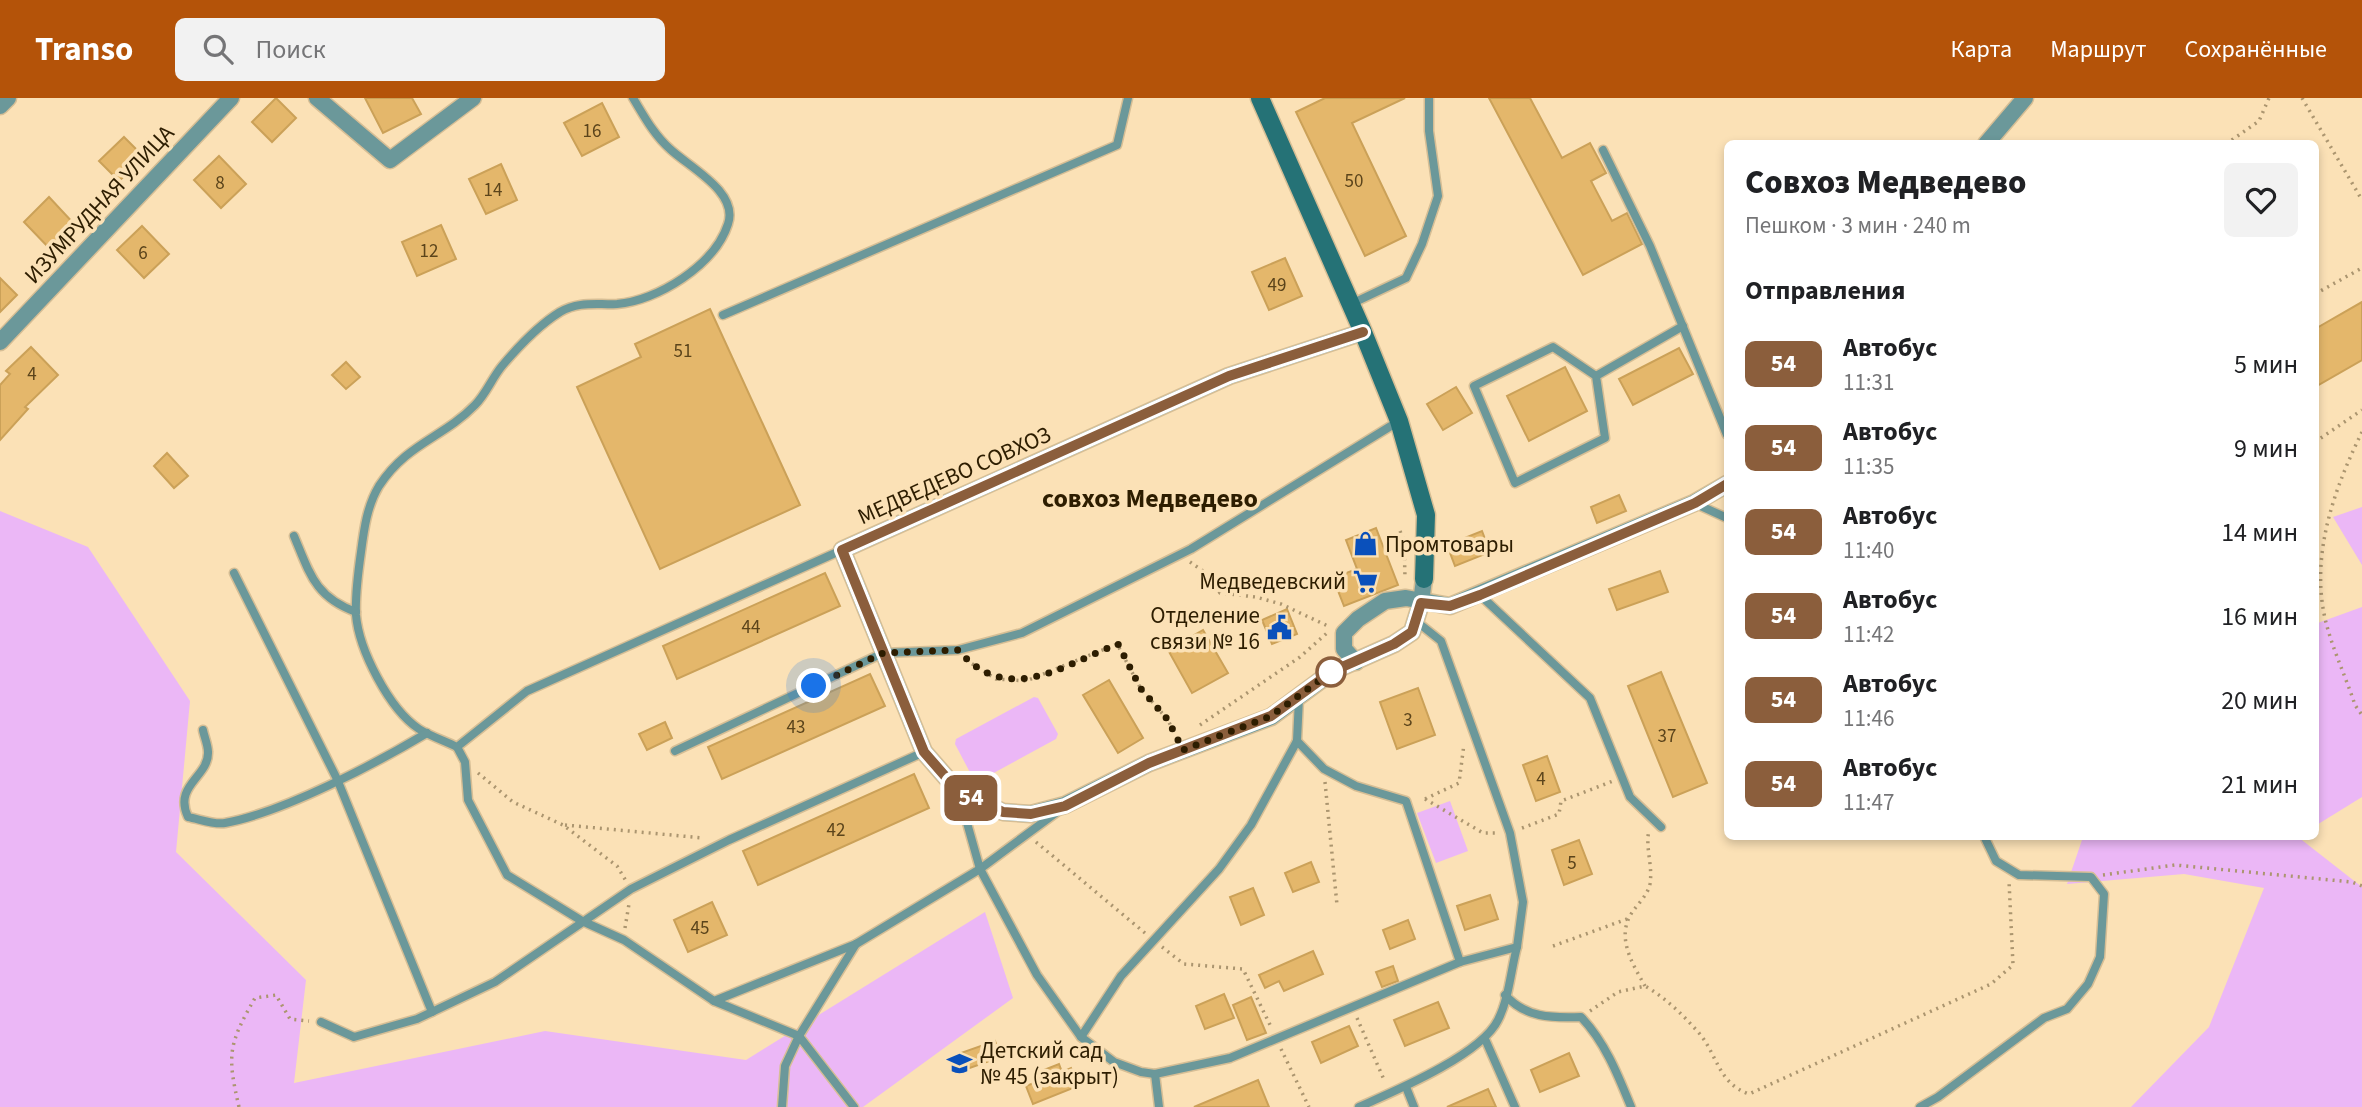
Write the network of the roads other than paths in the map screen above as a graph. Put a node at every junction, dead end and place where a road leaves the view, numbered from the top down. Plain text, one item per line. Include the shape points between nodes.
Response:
1 (8, 98) edge
2 (231, 98) edge
3 (317, 98) edge
4 (473, 98) edge
5 (633, 98) edge
6 (1128, 98) edge
7 (1261, 98) edge
8 (1429, 98) edge
9 (2025, 98) edge
10 (0, 106) edge
11 (1989, 140) edge
12 (1603, 150) dead end
13 (1351, 304) junction
14 (723, 315) dead end
15 (1683, 326) junction
16 (1363, 332) junction
17 (0, 342) edge
18 (1596, 376) junction
19 (1399, 421) junction
20 (1724, 428) edge
21 (1724, 486) edge
22 (1695, 503) junction
23 (1724, 517) edge
24 (294, 536) dead end
25 (842, 550) junction
26 (234, 573) dead end
27 (1424, 579) joint
28 (1480, 595) junction
29 (1413, 600) junction
30 (356, 612) junction
31 (1416, 621) junction
32 (883, 653) junction
33 (1356, 662) junction
34 (1299, 695) junction
35 (203, 730) dead end
36 (426, 733) junction
37 (1297, 740) junction
38 (457, 747) junction
39 (675, 751) dead end
40 (924, 752) junction
41 (337, 779) junction
42 (958, 791) junction
43 (1065, 806) junction
44 (1661, 827) dead end
45 (1986, 840) edge
46 (980, 869) junction
47 (582, 920) junction
48 (856, 944) junction
49 (1517, 947) junction
50 (1460, 962) junction
51 (1505, 995) junction
52 (714, 1001) junction
53 (432, 1012) junction
54 (321, 1022) road end
55 (799, 1036) junction
56 (1081, 1037) junction
57 (1485, 1040) junction
58 (1155, 1074) junction
59 (1406, 1087) junction
60 (782, 1107) edge
61 (854, 1107) edge
62 (1159, 1107) edge
63 (1359, 1107) edge
64 (1414, 1107) edge
65 (1515, 1107) edge
66 (1632, 1107) edge
67 (1920, 1107) edge

1 - 10 street
2 - 17 street, ИЗУМРУДНАЯ УЛИЦА
3 - 4 street via 390,160
5 - 30 lane via 653,132 707,178 726,201 729,222 721,238 691,273 651,296 619,304 580,304 560,313 510,358 477,404 396,464 378,488 366,517
6 - 14 lane via 1117,145
7 - 13 street
8 - 13 lane via 1438,196 1422,244 1406,278
9 - 11 street
12 - 15 lane
13 - 16 street
15 - 18 lane
15 - 20 lane
16 - 19 street
16 - 25 street, МЕДВЕДЕВО СОВХОЗ via 1229,376
18 - 18 lane via 1553,347 1474,386 1515,483 1605,438
19 - 27 street via 1426,515
19 - 32 lane via 1180,555 1022,632 958,650
21 - 22 street
22 - 23 lane
22 - 28 street
24 - 30 lane via 315,586 338,605
25 - 32 street, МЕДВЕДЕВО СОВХОЗ
25 - 38 lane via 527,691
26 - 41 lane
27 - 29 street
28 - 29 street via 1450,606
28 - 44 lane via 1590,698 1630,797
29 - 31 street
29 - 33 street via 1385,601 1344,633 1344,649
30 - 36 lane via 368,656 387,692 404,716
31 - 33 street, МЕДВЕДЕВО СОВХОЗ via 1412,632
31 - 49 lane via 1441,641 1510,833 1523,902
32 - 39 lane
32 - 40 street, МЕДВЕДЕВО СОВХОЗ
33 - 34 street, МЕДВЕДЕВО СОВХОЗ via 1333,671
34 - 37 lane
34 - 43 street, МЕДВЕДЕВО СОВХОЗ via 1271,716 1183,750
35 - 41 lane via 209,753 187,787 188,817 222,824 273,808
36 - 38 lane
36 - 41 lane
37 - 50 lane via 1324,769 1356,786 1406,801
37 - 56 lane via 1237,847 1152,939 1098,1007
38 - 47 lane via 465,762 468,800 507,875
40 - 42 street, МЕДВЕДЕВО СОВХОЗ
40 - 47 lane via 729,840 631,889
41 - 53 lane
42 - 43 street, МЕДВЕДЕВО СОВХОЗ via 1003,812 1031,814
42 - 46 lane
43 - 46 lane
45 - 67 lane via 1996,861 2020,875 2091,877 2104,894 2100,957 2088,984 2067,1009 2044,1018
46 - 48 lane
46 - 56 lane via 1037,975
47 - 52 lane via 624,940
47 - 53 lane via 495,982
48 - 52 lane
48 - 55 lane
49 - 50 lane
49 - 51 lane
50 - 58 lane via 1230,1058
51 - 57 lane via 1499,1019
51 - 66 lane via 1518,1009 1541,1017 1581,1017 1612,1062
52 - 55 lane
53 - 54 lane via 354,1037
55 - 60 lane via 785,1066
55 - 61 lane
56 - 58 lane via 1114,1062
57 - 59 lane
57 - 65 lane
58 - 62 lane
59 - 63 lane
59 - 64 lane

